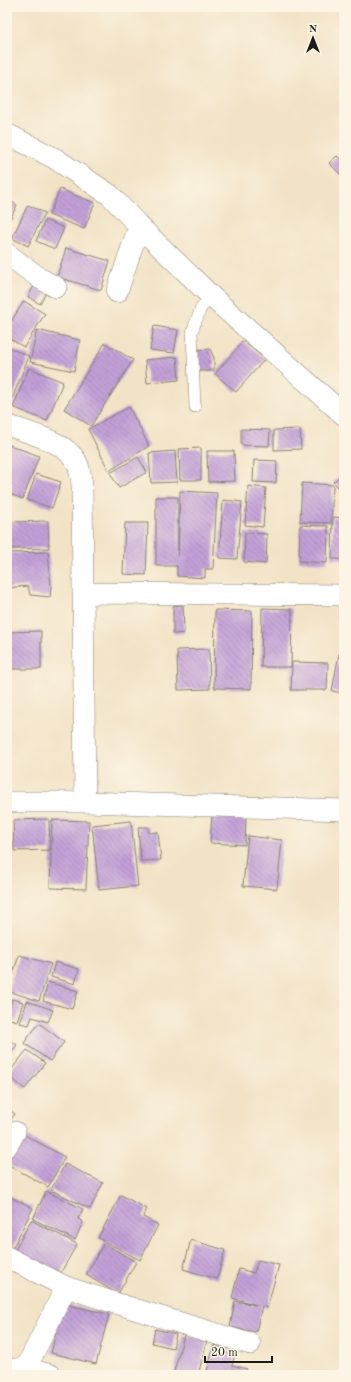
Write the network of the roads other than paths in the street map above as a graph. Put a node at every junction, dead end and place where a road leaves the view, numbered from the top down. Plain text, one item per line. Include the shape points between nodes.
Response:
1 (7, 134) edge
2 (139, 226) junction
3 (7, 254) edge
4 (56, 287) dead end
5 (117, 292) dead end
6 (212, 297) junction
7 (195, 407) dead end
8 (344, 416) edge
9 (7, 425) edge
10 (84, 593) junction
11 (344, 595) edge
12 (7, 802) edge
13 (85, 802) junction
14 (344, 810) edge
15 (7, 1257) edge
16 (66, 1287) junction
17 (250, 1344) dead end
18 (19, 1371) edge
19 (52, 1375) edge

1 - 2 street via 54,158 110,195
2 - 5 street
2 - 6 street
3 - 4 street
6 - 7 lane via 201,308 192,332
6 - 8 street
9 - 10 street via 66,449 78,464 82,484
10 - 11 street
10 - 13 street
12 - 13 street
13 - 14 street
15 - 16 street
16 - 17 street
16 - 18 street
18 - 19 street

